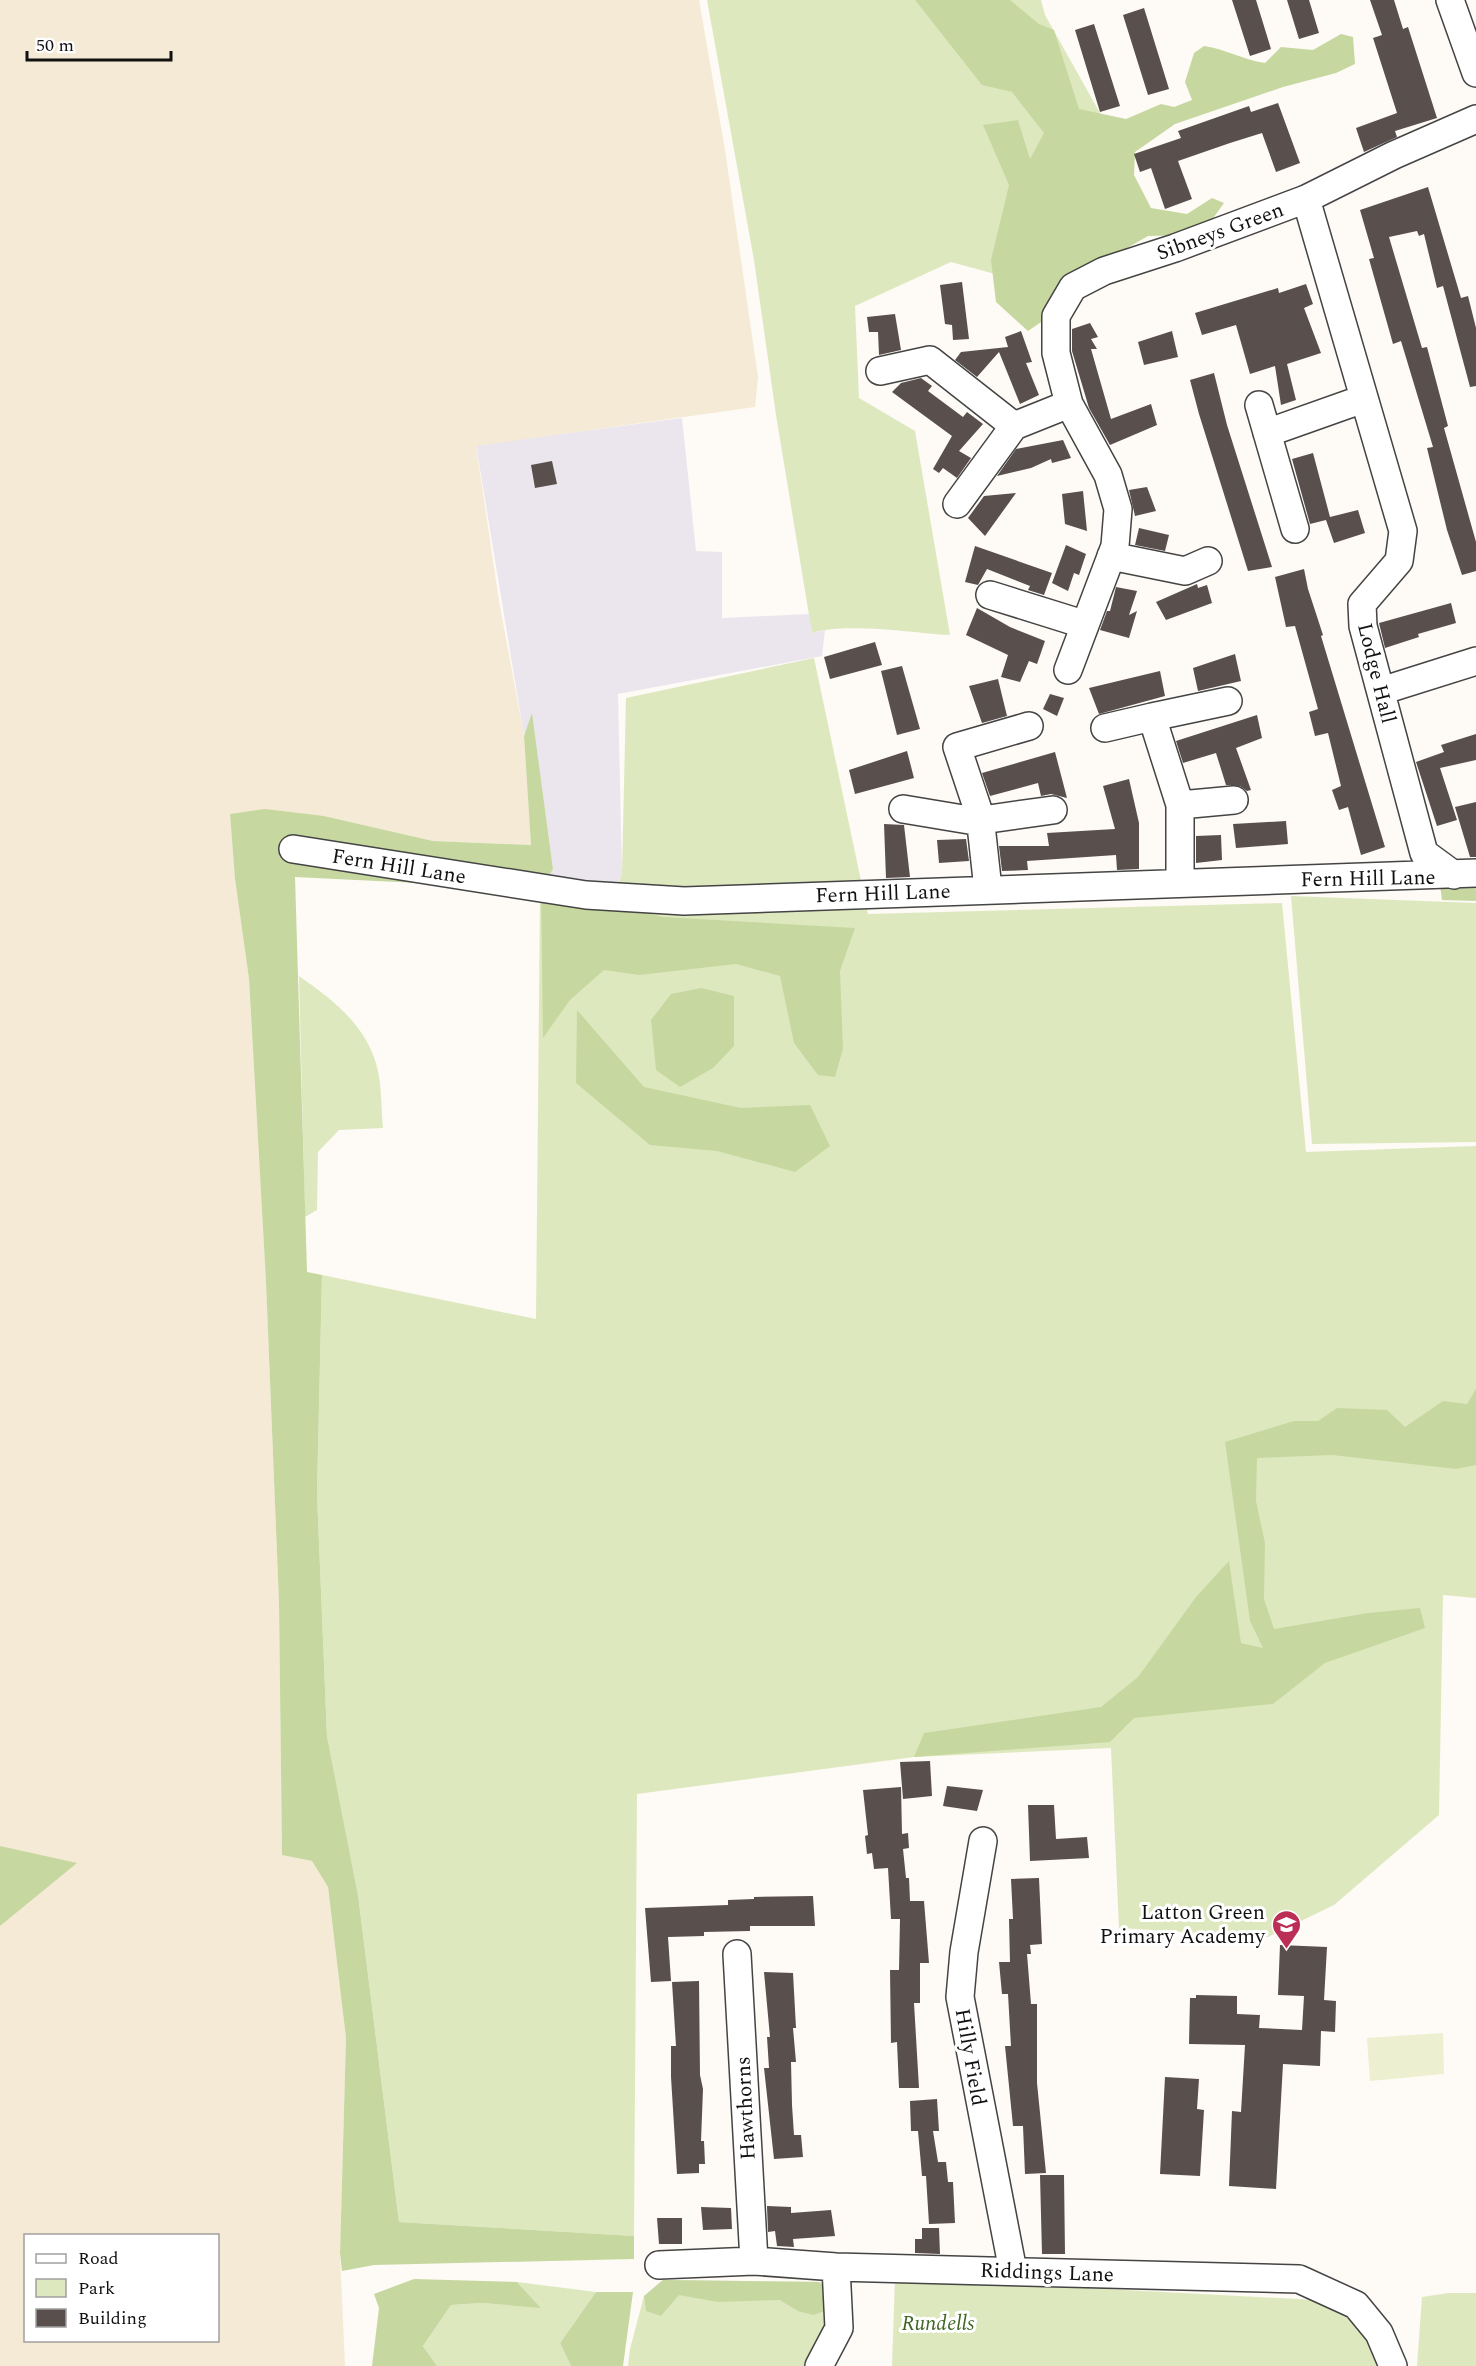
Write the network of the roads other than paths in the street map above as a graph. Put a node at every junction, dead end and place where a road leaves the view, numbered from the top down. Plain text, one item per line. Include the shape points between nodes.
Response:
1 (1450, 0) edge
2 (1476, 73) edge
3 (1476, 119) edge
4 (1306, 199) junction
5 (880, 371) dead end
6 (1363, 399) junction
7 (1069, 404) junction
8 (1259, 405) dead end
9 (1014, 426) junction
10 (1268, 433) junction
11 (957, 504) dead end
12 (1295, 529) dead end
13 (1111, 556) junction
14 (1208, 561) dead end
15 (990, 595) dead end
16 (1083, 624) junction
17 (1476, 661) edge
18 (1068, 670) dead end
19 (1381, 691) junction
20 (1228, 701) dead end
21 (1152, 717) junction
22 (1029, 726) dead end
23 (1105, 728) dead end
24 (1234, 800) dead end
25 (1180, 805) junction
26 (903, 809) dead end
27 (1053, 810) dead end
28 (981, 820) junction
29 (293, 849) dead end
30 (1465, 874) edge
31 (1180, 882) junction
32 (988, 889) junction
33 (983, 1841) dead end
34 (736, 1954) dead end
35 (754, 2261) junction
36 (659, 2265) dead end
37 (836, 2267) junction
38 (1013, 2271) junction
39 (819, 2366) edge
40 (1393, 2366) edge

1 - 2 street
3 - 4 street, Sibneys Green
4 - 6 street, Lodge Hall
4 - 7 street, Sibneys Green via 1104,272 1073,287 1056,316 1056,353
5 - 9 street via 930,360
6 - 10 street
6 - 19 street, Lodge Hall via 1403,531 1399,561 1362,604 1363,626
7 - 9 street
7 - 13 street, Sibneys Green via 1108,475 1118,509
8 - 10 street
9 - 11 street
10 - 12 street
13 - 14 street via 1185,571
13 - 16 street, Sibneys Green
15 - 16 street
16 - 18 street, Sibneys Green
17 - 19 street
19 - 30 street, Lodge Hall via 1424,853
20 - 21 street
21 - 23 street
21 - 25 street
22 - 28 street via 957,747
24 - 25 street
25 - 31 street
26 - 28 street
27 - 28 street
28 - 32 street
29 - 32 street, Fern Hill Lane via 633,899 684,901
30 - 31 street, Fern Hill Lane
31 - 32 street, Fern Hill Lane
33 - 38 street, Hilly Field via 960,1997
34 - 35 street, Hawthorns
35 - 36 street, Riddings Lane
35 - 37 street, Riddings Lane
37 - 38 street, Riddings Lane
37 - 39 street via 839,2328
38 - 40 street, Riddings Lane via 1299,2279 1356,2305 1378,2333

